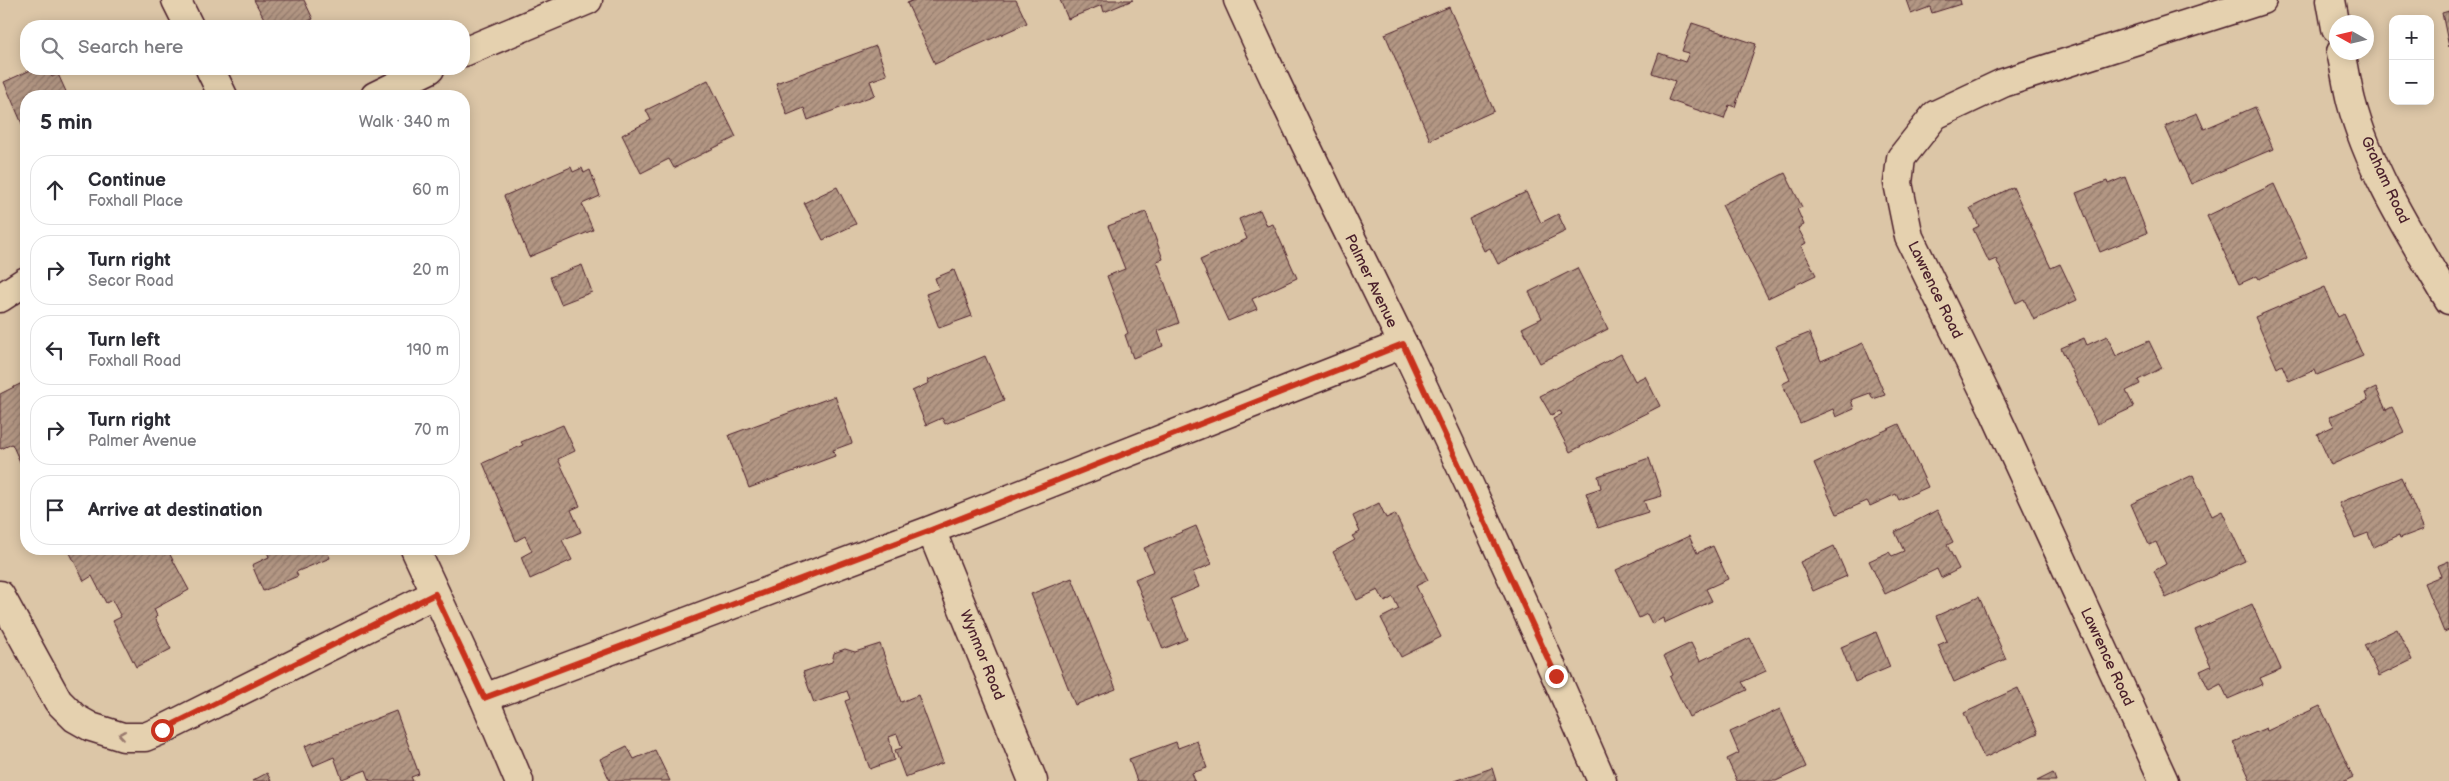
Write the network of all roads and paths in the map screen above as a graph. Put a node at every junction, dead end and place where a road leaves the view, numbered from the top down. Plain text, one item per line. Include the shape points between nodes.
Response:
1 (176, 0) edge
2 (588, 0) edge
3 (1238, 0) edge
4 (2262, 0) edge
5 (2331, 0) edge
6 (2334, 15) edge
7 (187, 20) edge
8 (470, 49) edge
9 (2344, 60) edge
10 (213, 75) edge
11 (418, 75) edge
12 (220, 90) edge
13 (387, 90) edge
14 (20, 285) edge
15 (0, 298) edge
16 (2449, 300) edge
17 (1403, 344) junction
18 (931, 530) junction
19 (418, 555) edge
20 (435, 594) junction
21 (0, 595) edge
22 (484, 698) junction
23 (519, 781) edge
24 (1033, 781) edge
25 (1602, 781) edge
26 (2164, 781) edge

1 - 7 street
2 - 8 street
3 - 17 street, Palmer Avenue via 1294,123
4 - 26 street, Lawrence Road via 2002,84 1935,115 1901,158 1898,183 1909,237 1993,409
5 - 6 street
9 - 16 street, Graham Road via 2352,103 2371,156
10 - 12 street
11 - 13 street
14 - 15 street
17 - 18 street
17 - 25 street, Palmer Avenue
18 - 22 street
18 - 24 street, Wynmor Road
19 - 20 street
20 -> 21 street via 145,737 123,737 75,718 58,701
20 - 22 street
22 - 23 street

